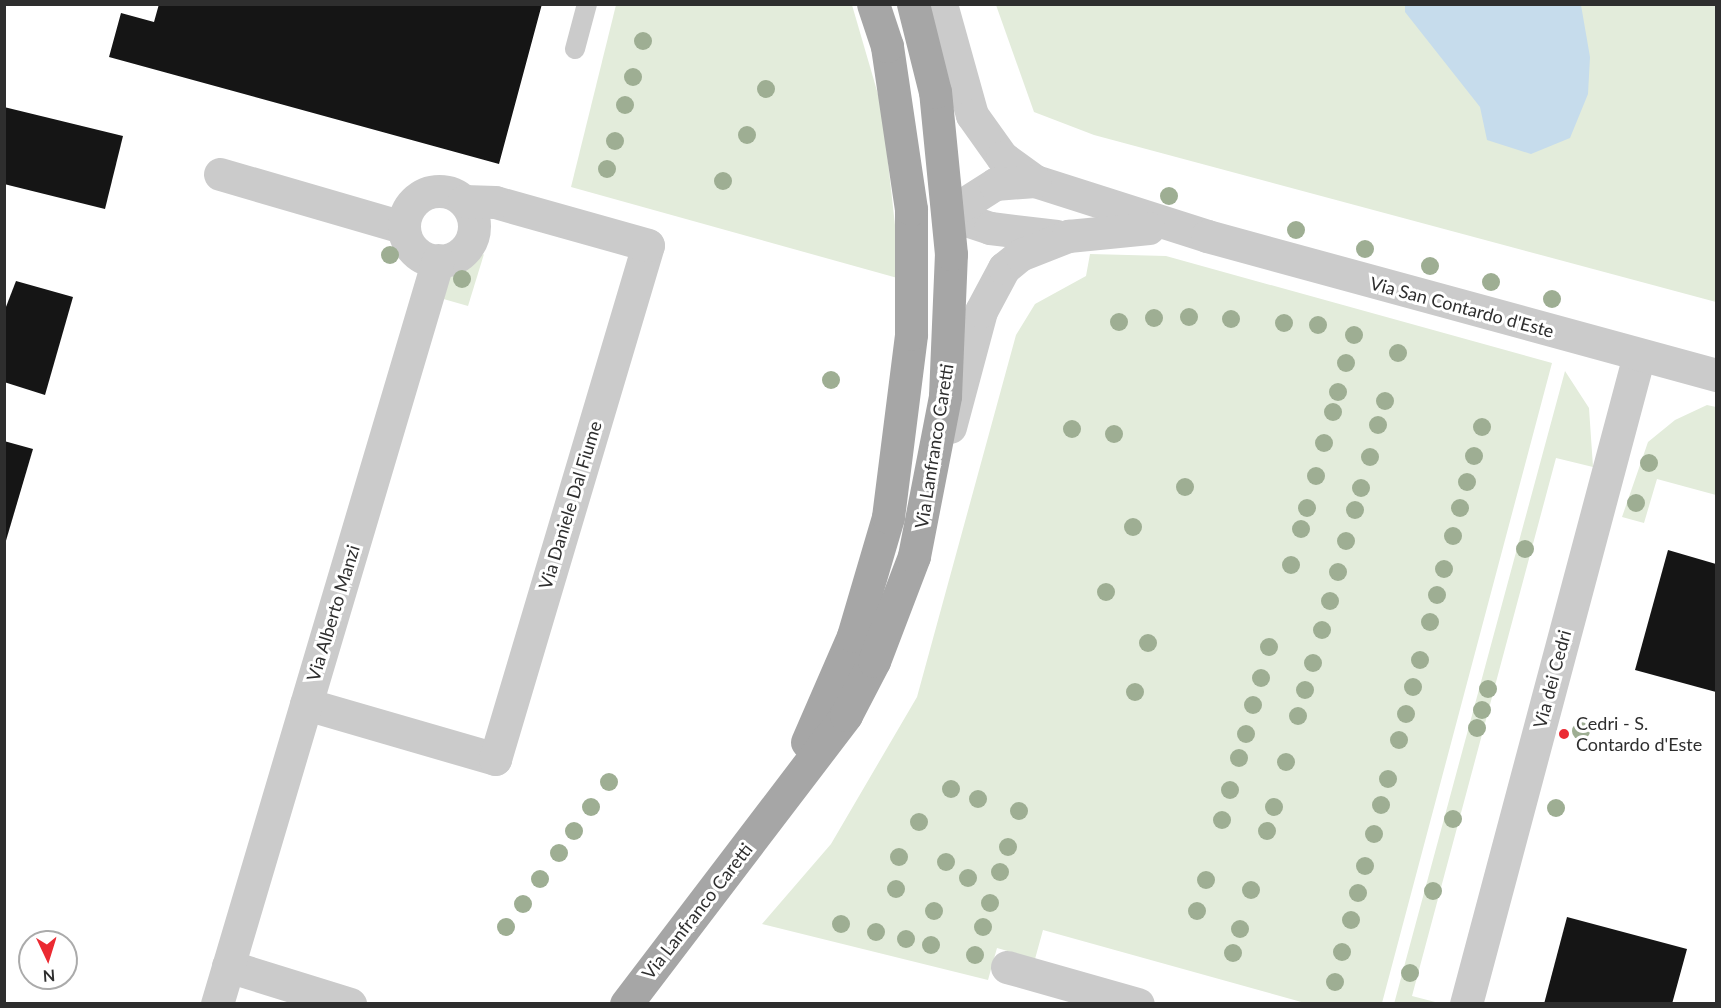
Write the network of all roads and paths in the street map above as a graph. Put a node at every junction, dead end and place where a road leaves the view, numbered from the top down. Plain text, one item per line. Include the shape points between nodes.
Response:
1 (587, 4) edge
2 (873, 4) edge
3 (913, 4) edge
4 (941, 4) edge
5 (575, 49) dead end
6 (220, 174) dead end
7 (1035, 181) junction
8 (464, 201) junction
9 (948, 214) junction
10 (911, 216) junction
11 (404, 227) junction
12 (1068, 236) junction
13 (1208, 236) junction
14 (438, 261) junction
15 (1639, 355) junction
16 (1716, 375) edge
17 (928, 502) junction
18 (306, 704) junction
19 (769, 819) junction
20 (228, 966) junction
21 (1007, 967) dead end
22 (217, 1004) edge
23 (350, 1004) edge
24 (626, 1004) edge
25 (1138, 1004) edge
26 (1466, 1004) edge

1 - 5 lane
2 - 10 main road, Via Lanfranco Caretti via 896,95
3 - 9 main road, Via Lanfranco Caretti via 934,92
4 - 7 street, Via San Contardo d'Este via 972,115 1002,157
6 - 11 street
7 - 9 street, Via San Contardo d'Este via 995,184
7 - 13 street, Via San Contardo d'Este
8 - 11 street via 450,192 421,195 407,209
8 - 14 street via 473,214 472,238 457,256
8 - 18 street, Via Daniele Dal Fiume via 495,202 648,245 495,759
9 - 10 main road
9 - 12 street, Via San Contardo d'Este via 990,228
9 - 17 main road, Via Lanfranco Caretti via 950,340
10 - 19 main road, Via Lanfranco Caretti via 911,334 888,517 853,636
11 - 14 street via 419,255
12 - 13 street, Via San Contardo d'Este via 1139,227
12 - 17 street, Via San Contardo d'Este via 1020,255 994,283
13 - 15 street, Via San Contardo d'Este
14 - 18 street, Via Alberto Manzi
15 - 16 street, Via San Contardo d'Este
15 - 26 street, Via dei Cedri
17 - 19 main road, Via Lanfranco Caretti via 914,556 869,670 846,715
18 - 20 street, Via Alberto Manzi
19 - 24 main road, Via Lanfranco Caretti
20 - 22 street, Via Alberto Manzi
20 - 23 street
21 - 25 street

